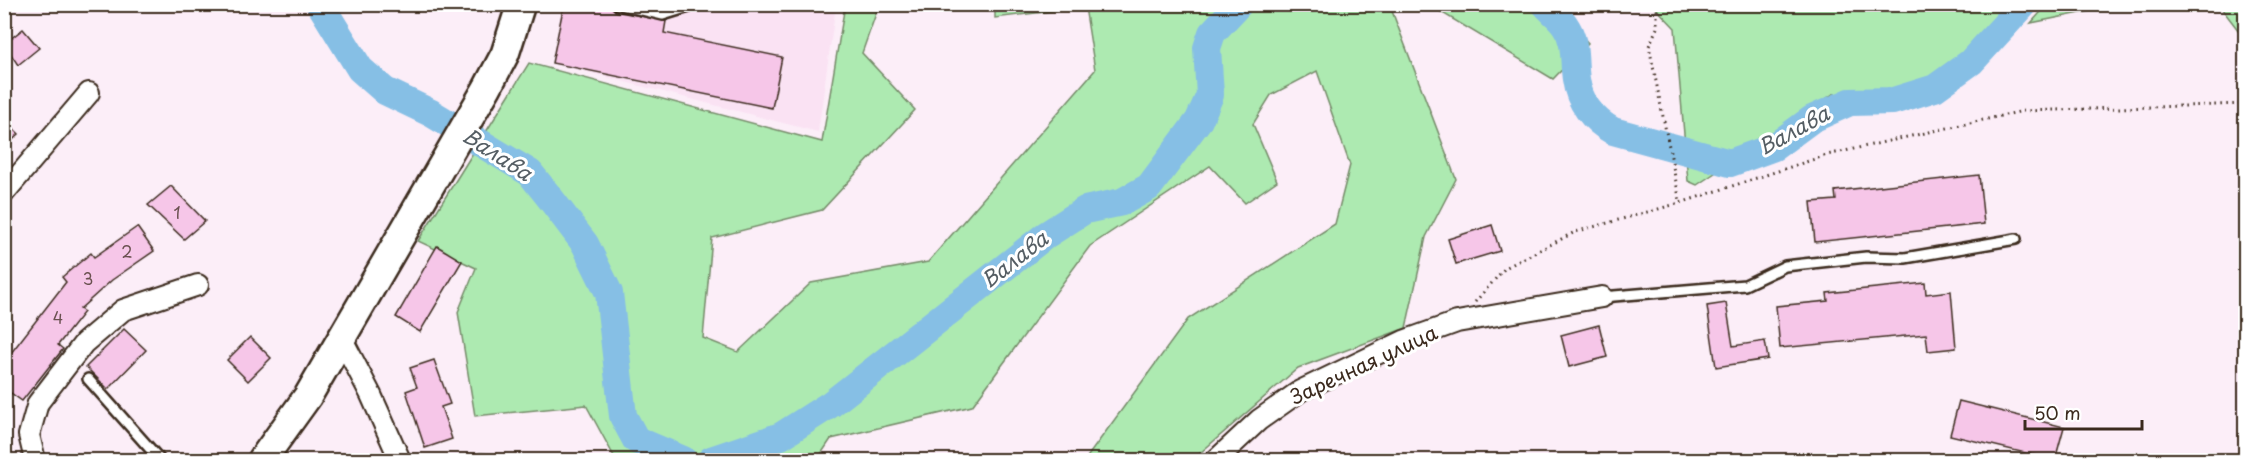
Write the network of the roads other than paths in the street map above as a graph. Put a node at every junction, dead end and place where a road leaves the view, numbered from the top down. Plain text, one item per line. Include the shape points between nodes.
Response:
1 (521, 4) edge
2 (617, 4) edge
3 (690, 4) edge
4 (89, 93) dead end
5 (4, 193) edge
6 (2016, 239) dead end
7 (198, 285) dead end
8 (1602, 297) joint
9 (340, 337) junction
10 (88, 379) dead end
11 (35, 460) edge
12 (160, 460) edge
13 (262, 460) edge
14 (400, 460) edge
15 (1216, 460) edge

1 - 9 main road via 505,54 487,88
2 - 3 lane via 663,15 690,8
4 - 5 street
6 - 8 lane via 1905,258 1866,257 1785,266 1745,285
7 - 11 street via 123,310 84,343 38,403 29,435
8 - 15 street, Заречная улица via 1457,322 1404,341 1300,391 1259,420
9 - 13 main road via 308,396
9 - 14 street
10 - 12 lane

